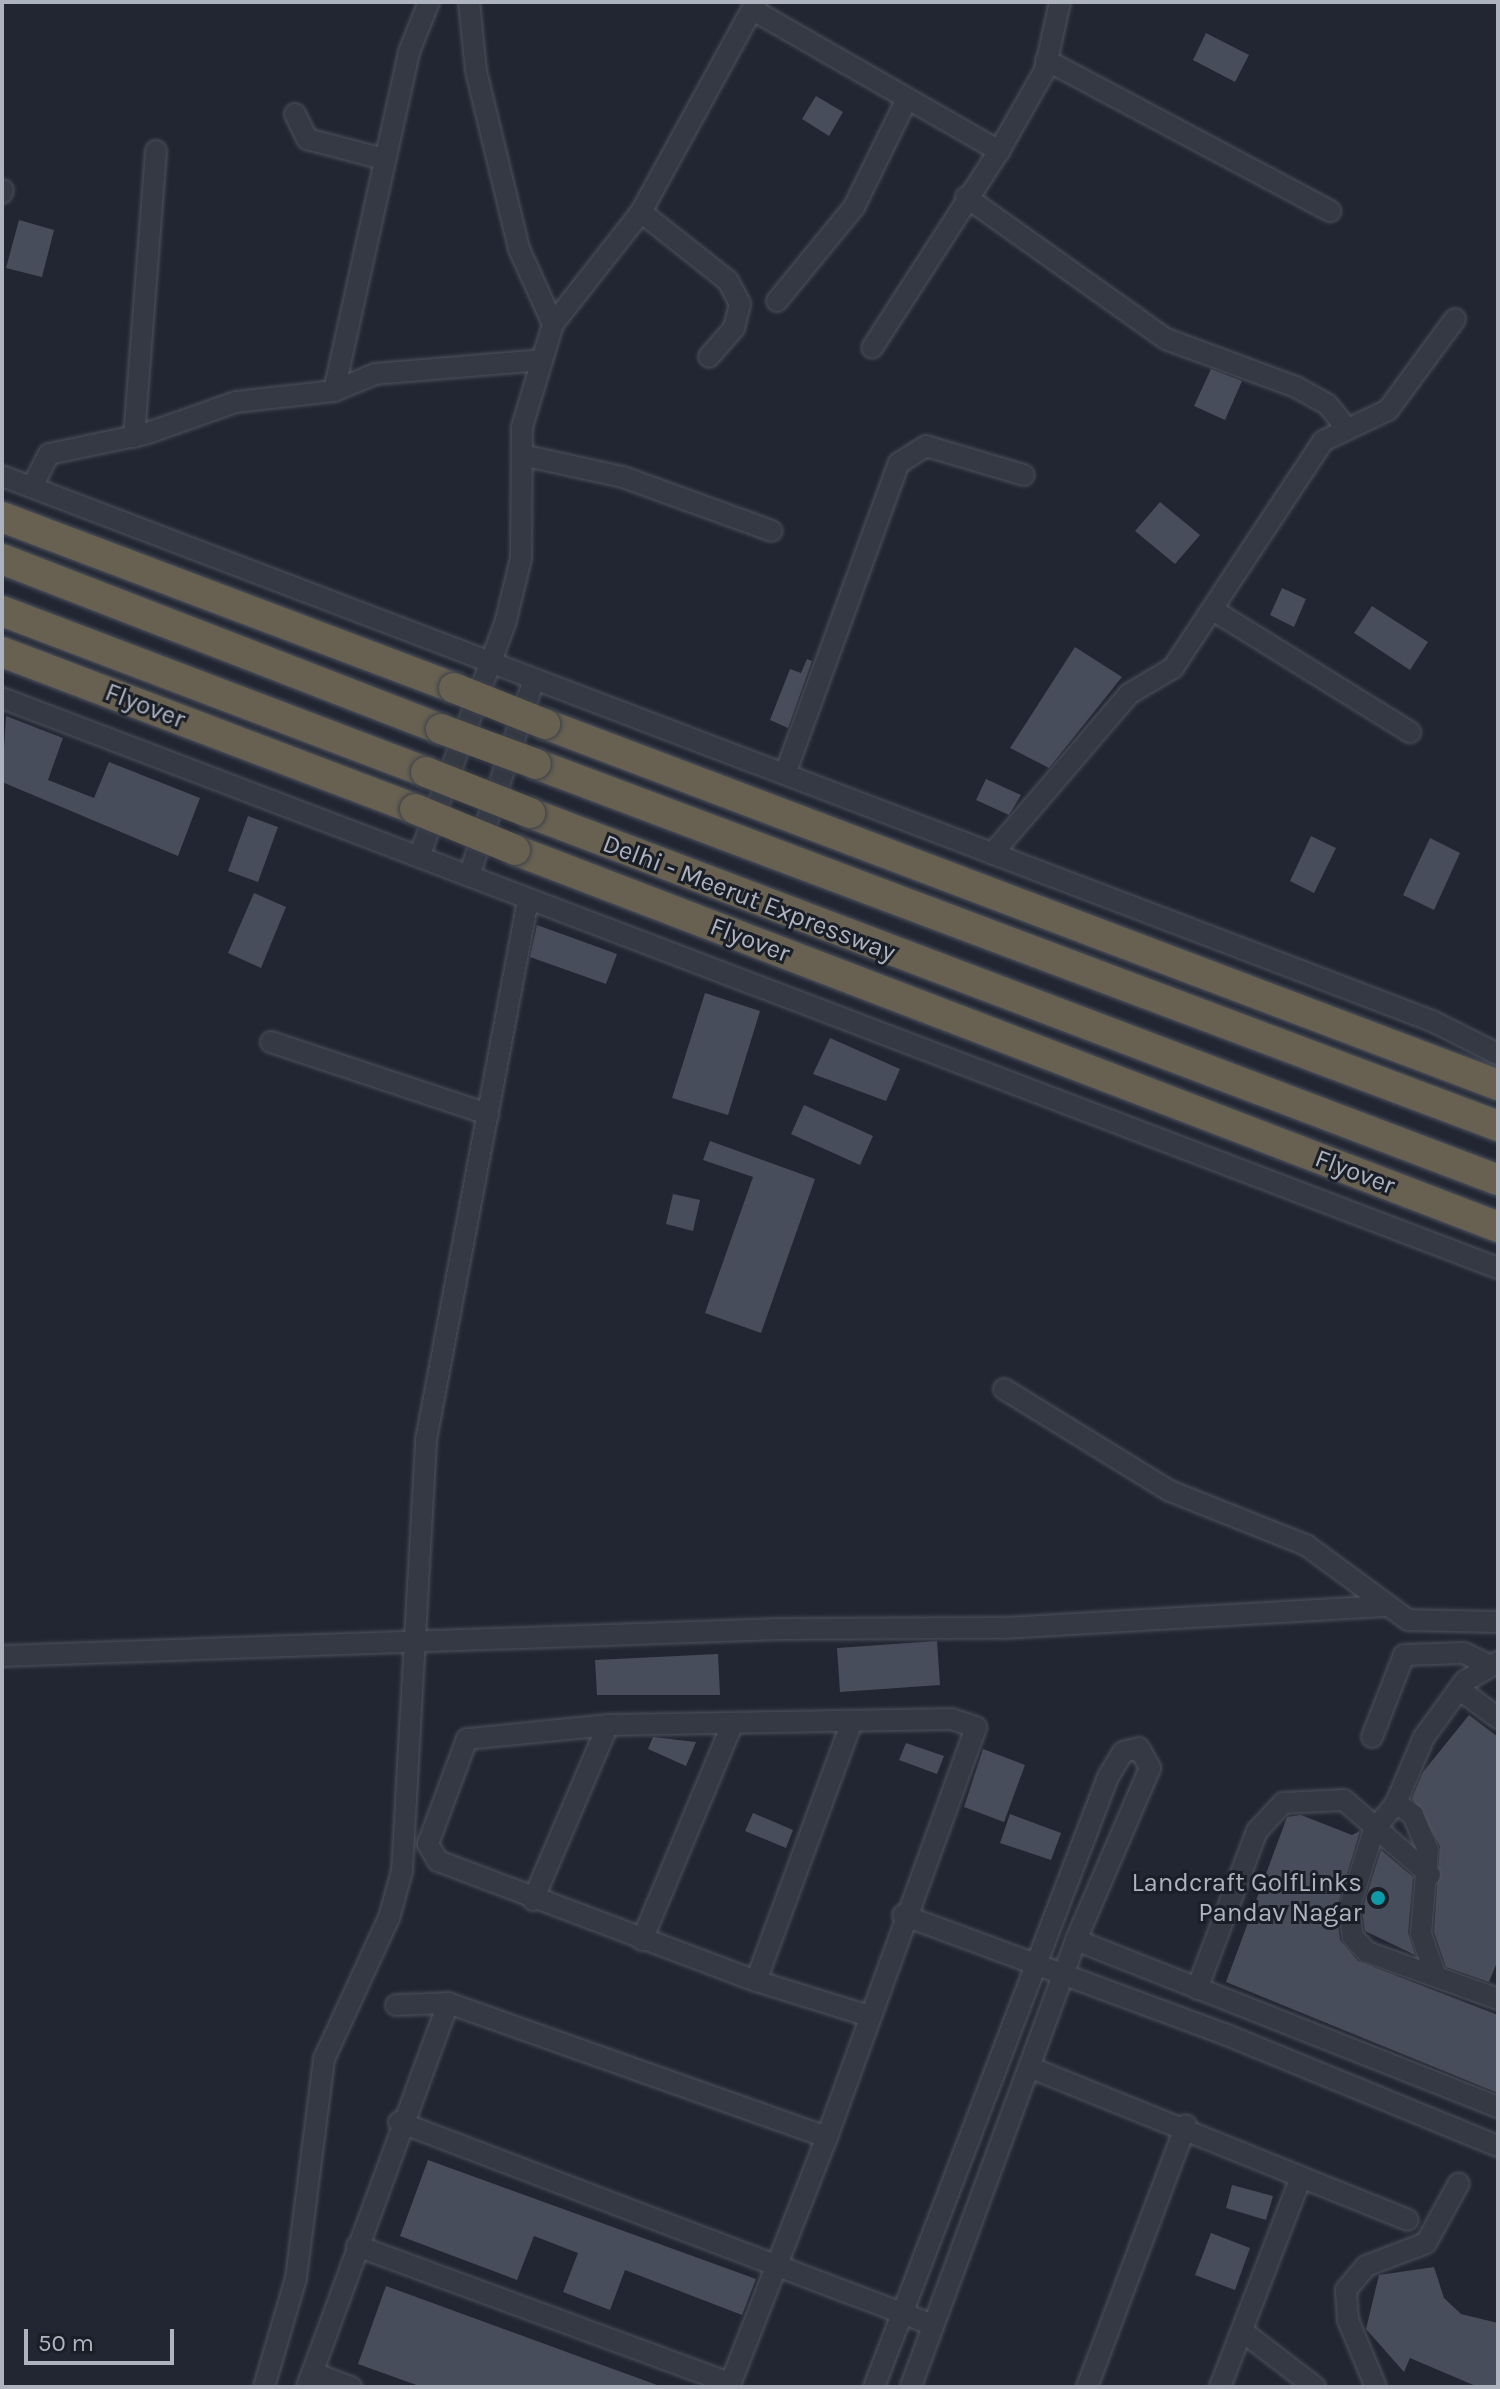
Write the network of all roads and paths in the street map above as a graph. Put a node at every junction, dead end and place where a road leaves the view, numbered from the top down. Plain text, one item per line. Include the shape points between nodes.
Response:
1 (429, 2) edge
2 (469, 2) edge
3 (1060, 2) edge
4 (754, 6) edge
5 (1046, 60) junction
6 (907, 99) junction
7 (295, 114) dead end
8 (156, 151) dead end
9 (999, 151) junction
10 (383, 159) junction
11 (966, 197) junction
12 (1330, 211) dead end
13 (641, 212) junction
14 (777, 301) dead end
15 (1455, 319) dead end
16 (553, 324) junction
17 (872, 348) dead end
18 (709, 357) dead end
19 (541, 360) junction
20 (334, 391) junction
21 (1344, 425) junction
22 (134, 437) junction
23 (522, 455) junction
24 (1024, 475) dead end
25 (2, 476) edge
26 (32, 487) junction
27 (2, 517) edge
28 (772, 531) dead end
29 (2, 559) edge
30 (1213, 610) junction
31 (2, 611) edge
32 (2, 652) edge
33 (486, 663) junction
34 (534, 680) junction
35 (2, 698) edge
36 (1410, 732) dead end
37 (785, 774) junction
38 (992, 854) junction
39 (419, 857) junction
40 (469, 876) junction
41 (528, 900) junction
42 (271, 1042) dead end
43 (1498, 1054) edge
44 (1498, 1085) edge
45 (488, 1114) junction
46 (1498, 1126) edge
47 (1498, 1180) edge
48 (1498, 1227) edge
49 (1498, 1268) edge
50 (1004, 1389) dead end
51 (1384, 1606) junction
52 (1498, 1622) edge
53 (413, 1647) junction
54 (2, 1656) edge
55 (1494, 1663) edge
56 (1459, 1689) junction
57 (1498, 1718) edge
58 (852, 1722) junction
59 (608, 1725) junction
60 (731, 1727) junction
61 (1372, 1737) dead end
62 (1396, 1803) junction
63 (1374, 1830) junction
64 (1430, 1875) junction
65 (533, 1900) junction
66 (903, 1915) junction
67 (642, 1940) junction
68 (1076, 1940) junction
69 (1037, 1964) junction
70 (1064, 1974) junction
71 (1435, 1974) junction
72 (756, 1981) junction
73 (1197, 1989) junction
74 (1498, 1999) edge
75 (448, 2003) junction
76 (396, 2005) dead end
77 (869, 2016) junction
78 (1029, 2067) junction
79 (1498, 2107) edge
80 (399, 2122) junction
81 (1186, 2125) junction
82 (827, 2137) junction
83 (1498, 2146) edge
84 (1301, 2177) junction
85 (1459, 2183) dead end
86 (1408, 2220) dead end
87 (357, 2246) junction
88 (773, 2263) junction
89 (903, 2314) junction
90 (933, 2325) junction
91 (1242, 2331) junction
92 (310, 2380) edge
93 (730, 2385) edge
94 (264, 2387) edge
95 (351, 2387) edge
96 (874, 2387) edge
97 (911, 2387) edge
98 (1087, 2387) edge
99 (1220, 2387) edge
100 (1315, 2387) edge
101 (1376, 2387) edge

1 - 10 street
2 - 16 street via 476,71 519,249
3 - 5 street
4 - 6 street
4 - 13 street
5 - 9 street via 1034,97
5 - 12 street
6 - 9 street
6 - 14 street via 854,207
7 - 10 street via 307,139
8 - 22 street
9 - 11 street
10 - 20 street
11 - 17 street
11 - 21 street via 1166,339 1296,387 1327,404
13 - 16 street
13 - 18 street via 728,281 740,304 734,328
15 - 21 street via 1388,410
16 - 19 street
19 - 20 street via 375,374
19 - 23 street
20 - 22 street via 236,402
21 - 30 street via 1323,441
22 - 26 street via 49,454
23 - 28 street via 623,477
23 - 33 street via 521,558
24 - 37 street via 926,446 899,463
25 - 26 street
26 - 33 street
27 - 44 highway, bridge
29 - 46 highway, Delhi - Meerut Expressway, bridge
30 - 36 street
30 - 38 street via 1173,668 1129,694
31 - 47 highway, Delhi - Meerut Expressway, bridge
32 - 48 highway, Flyover, bridge
33 - 34 street
33 - 39 street
34 - 37 street
34 - 40 street
35 - 39 street
37 - 38 street
38 - 43 street via 1432,1021
39 - 40 street
40 - 41 street
41 - 45 street
41 - 49 street
42 - 45 street
45 - 53 street via 430,1410
50 - 51 street via 1170,1491 1306,1545
51 - 52 street via 1408,1620
51 - 53 street via 1006,1628 779,1629
53 - 54 street
53 - 94 street via 402,1871 389,1918 324,2059 296,2278
55 - 56 street
55 - 61 street via 1464,1653 1404,1655
56 - 57 street
56 - 62 street via 1424,1737
58 - 60 street
58 - 66 street via 952,1719 976,1727
58 - 72 street
59 - 60 street
59 - 65 street
59 - 65 street via 478,1735 457,1755 431,1852
60 - 67 street
62 - 63 street
62 - 64 street via 1413,1815
63 - 64 street
63 - 71 street via 1349,1909 1353,1937 1367,1952
63 - 73 street via 1344,1800 1283,1803 1257,1831
64 - 71 street via 1421,1934
65 - 67 street
66 - 69 street
66 - 77 street
67 - 72 street
68 - 69 street via 1150,1768 1139,1748 1123,1752 1108,1777
68 - 70 street
68 - 73 street
69 - 70 street
69 - 89 street
70 - 78 street
70 - 83 street
71 - 74 street
72 - 77 street
73 - 79 street
75 - 76 street
75 - 80 street
75 - 82 street
77 - 82 street
78 - 81 street
78 - 90 street
80 - 87 street
80 - 88 street
81 - 84 street
81 - 98 street
82 - 88 street
84 - 86 street
84 - 91 street
85 - 101 street via 1426,2243 1366,2266 1346,2290 1352,2333
87 - 92 street
87 - 93 street
88 - 89 street
88 - 93 street
89 - 90 street
89 - 96 street
90 - 97 street
91 - 99 street
91 - 100 street
92 - 95 street

